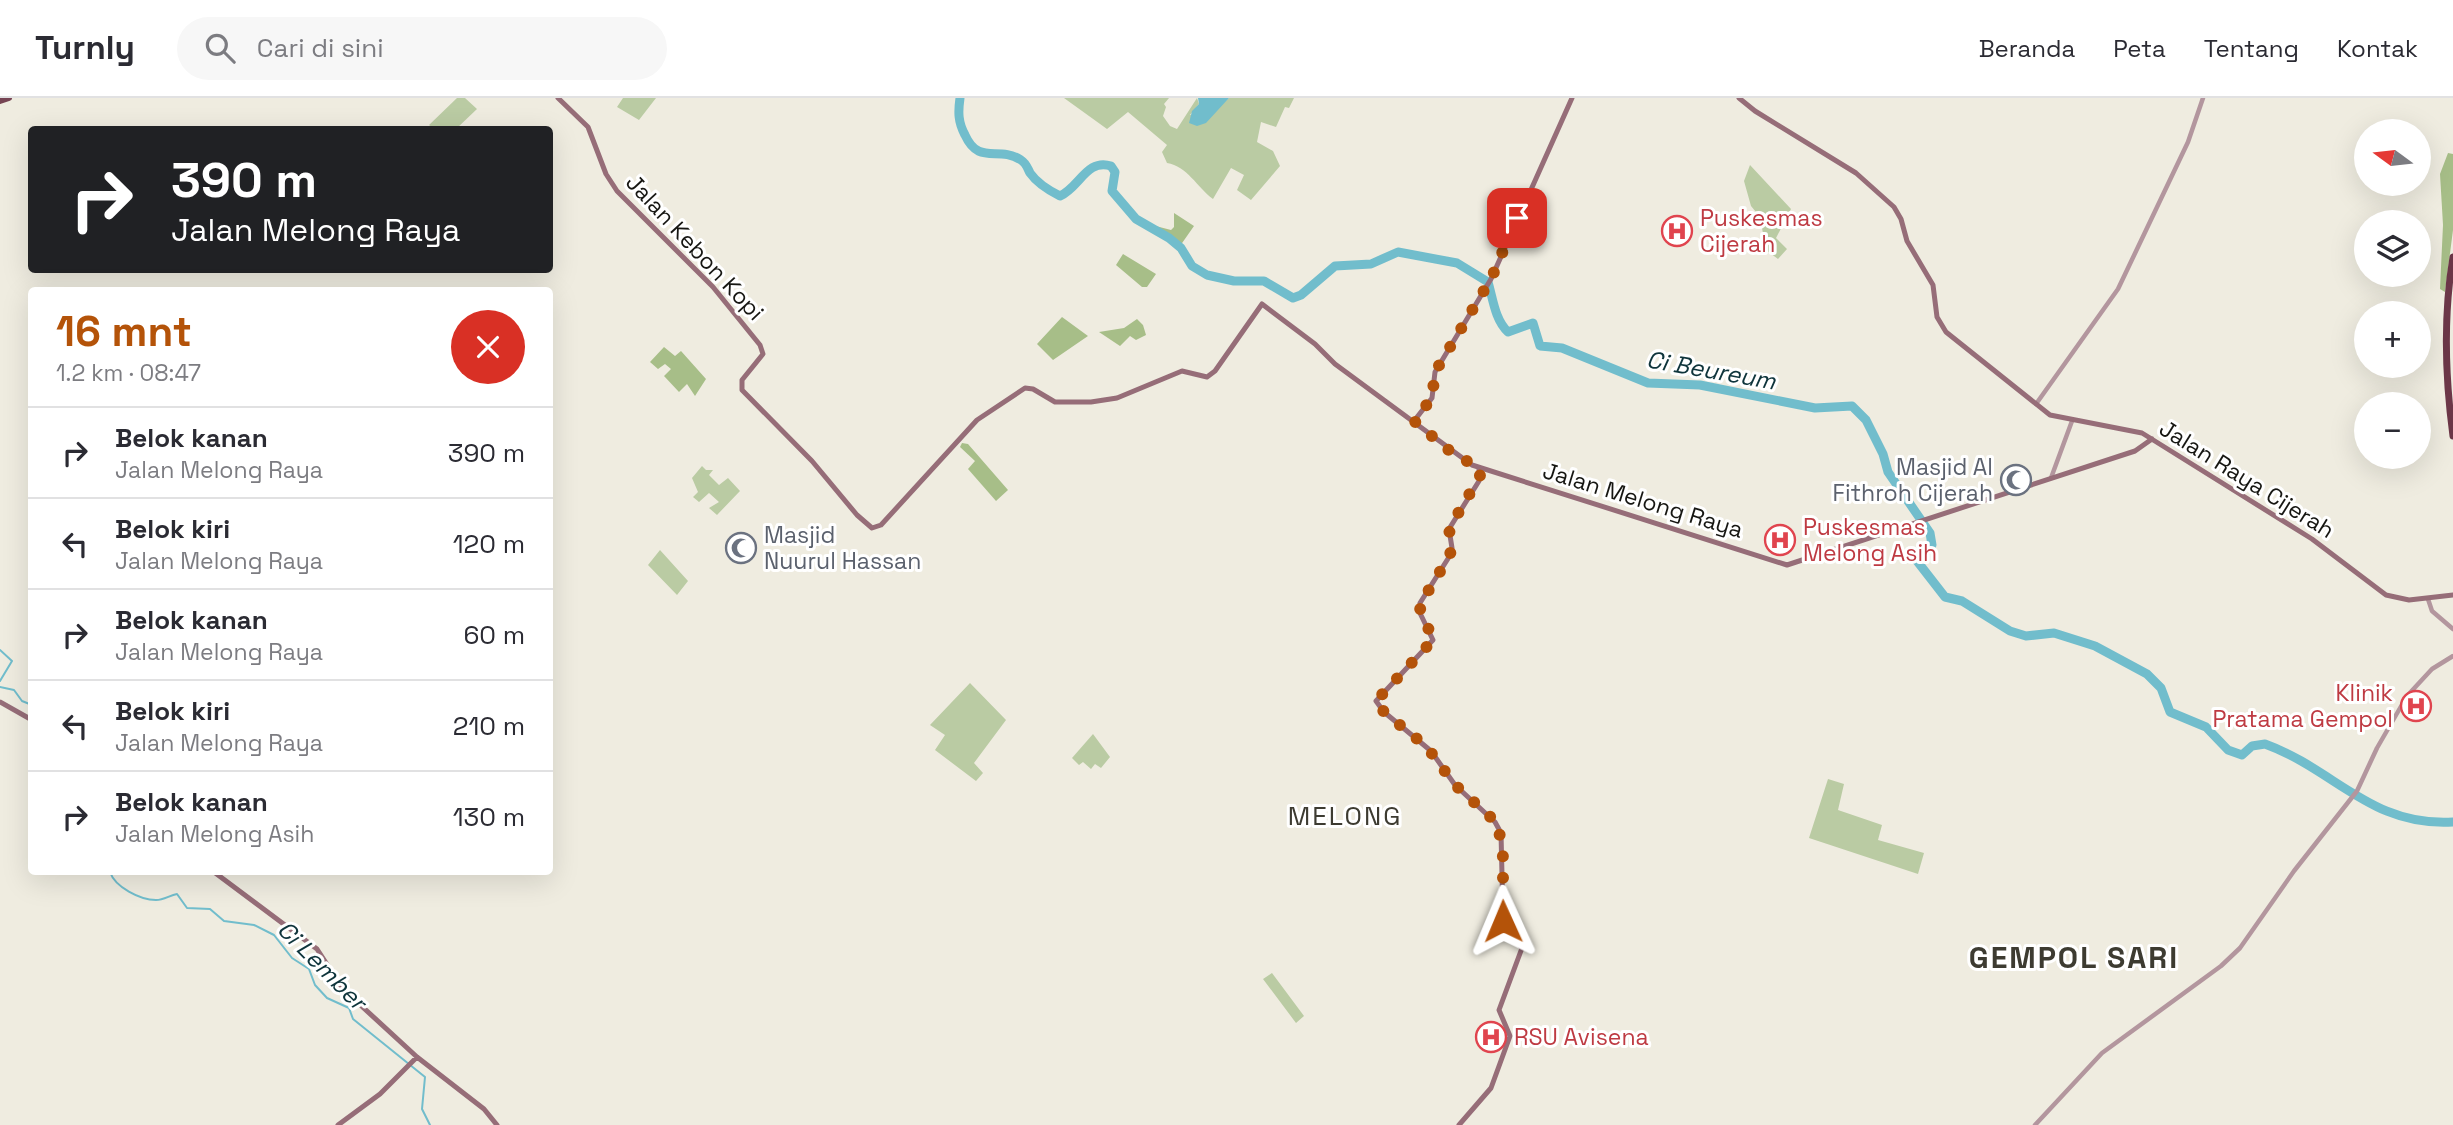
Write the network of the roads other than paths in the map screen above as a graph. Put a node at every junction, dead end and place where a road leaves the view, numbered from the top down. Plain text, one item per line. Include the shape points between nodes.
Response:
1 (9, 98) edge
2 (558, 98) edge
3 (1572, 98) edge
4 (1739, 98) edge
5 (2203, 98) edge
6 (0, 101) edge
7 (2453, 257) edge
8 (2036, 404) junction
9 (1414, 421) junction
10 (2072, 421) junction
11 (2453, 436) edge
12 (2152, 439) junction
13 (1479, 468) junction
14 (2051, 478) junction
15 (2453, 595) edge
16 (2428, 600) junction
17 (2453, 629) edge
18 (2453, 656) edge
19 (0, 702) edge
20 (28, 718) edge
21 (218, 875) edge
22 (417, 1057) junction
23 (338, 1125) edge
24 (497, 1125) edge
25 (1459, 1125) edge
26 (2035, 1125) edge

1 - 6 highway
2 - 9 main road, Jalan Kebon Kopi via 588,127 617,191 713,287 760,345 763,354 742,380 742,390 872,528 881,524 977,420 1022,390 1033,389 1055,402 1091,402 1117,398 1182,372 1207,377 1262,304
3 - 9 main road via 1491,279 1435,372 1432,398
4 - 8 main road, Jalan Raya Cijerah via 1856,173 1894,207 1907,241 1933,285 1937,317 1946,332
5 - 8 street via 2189,142 2118,289
7 - 11 highway via 2446,373
8 - 10 main road, Jalan Raya Cijerah via 2050,415
9 - 13 main road, Jalan Melong Raya
10 - 12 main road, Jalan Raya Cijerah via 2130,429
10 - 14 street
12 - 14 main road, Jalan Melong Raya via 2135,451
12 - 16 main road, Jalan Raya Cijerah via 2312,538 2386,595
13 - 14 main road, Jalan Melong Raya via 1787,565
13 - 25 main road via 1479,481 1449,529 1449,557 1419,606 1433,640 1376,701 1427,747 1455,785 1500,829 1503,917 1522,951 1499,1010 1510,1032 1509,1041 1491,1088
15 - 16 main road, Jalan Raya Cijerah
16 - 17 street via 2432,611
18 - 26 street via 2432,669 2407,696 2357,791 2232,957 2102,1053
19 - 20 main road
21 - 22 main road via 310,944 343,989
22 - 23 main road via 380,1094
22 - 24 main road via 484,1109

